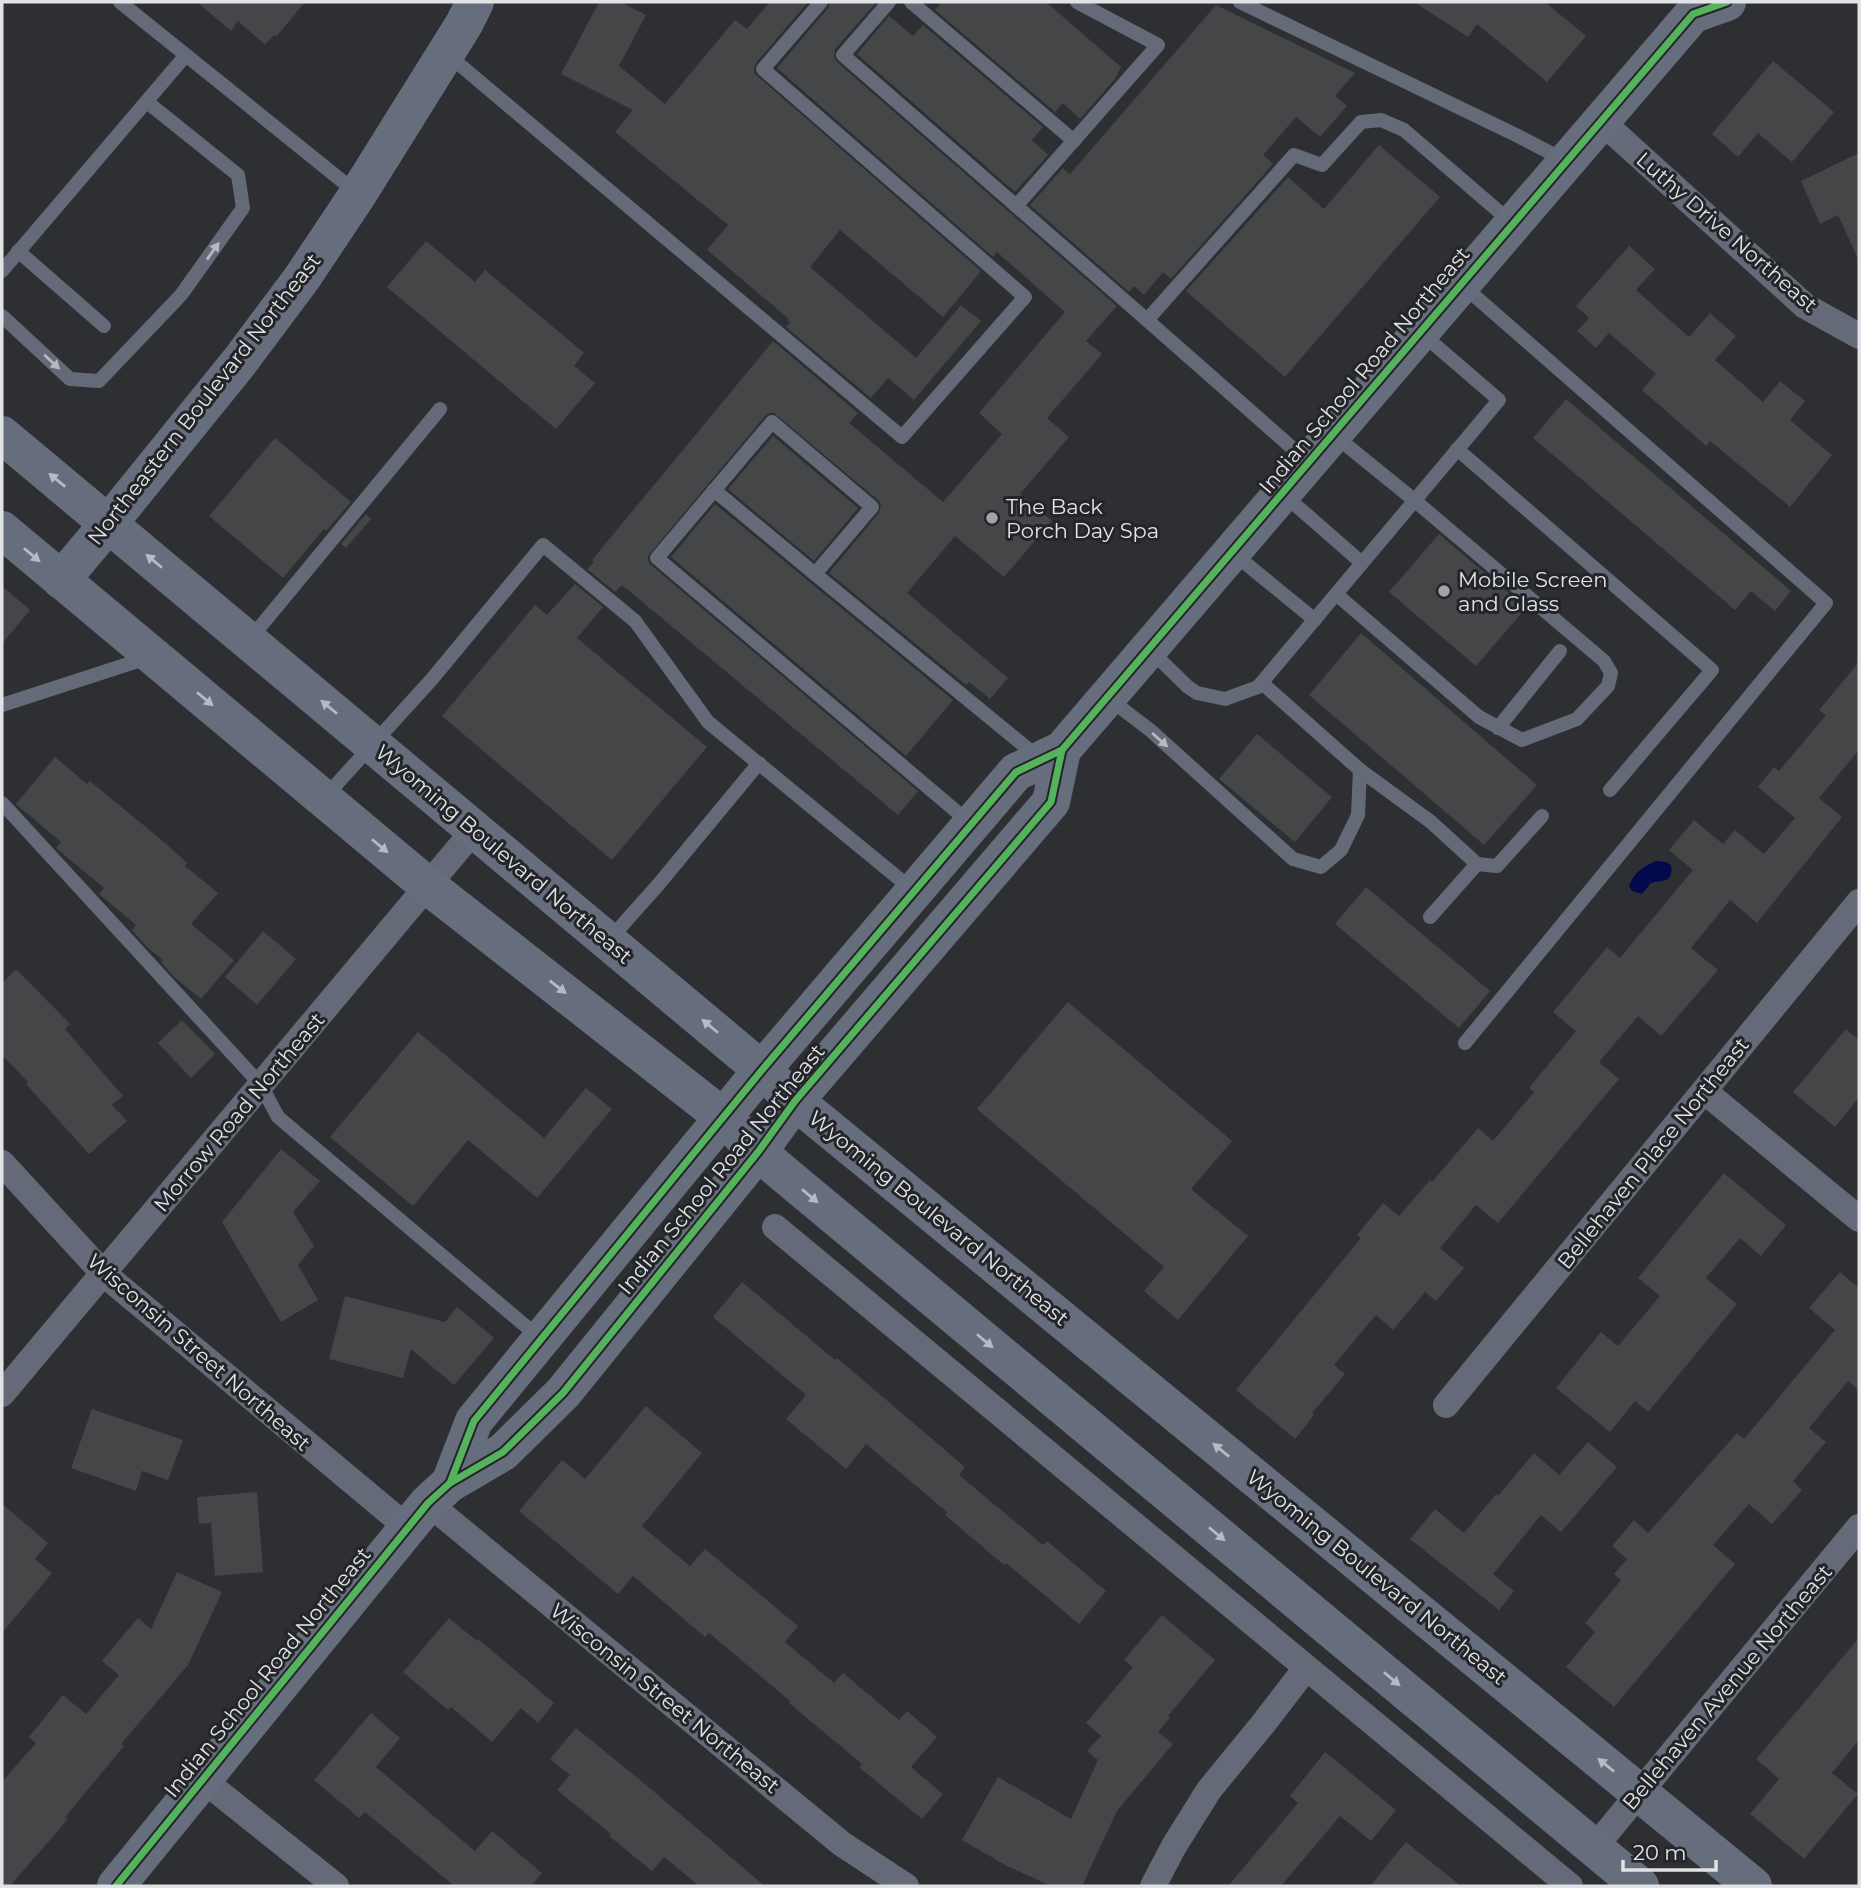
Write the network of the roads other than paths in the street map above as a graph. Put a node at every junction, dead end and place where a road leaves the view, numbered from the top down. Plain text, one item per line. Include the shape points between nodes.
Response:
1 (120, 2) edge
2 (475, 2) edge
3 (821, 2) edge
4 (889, 2) edge
5 (911, 2) edge
6 (1077, 2) edge
7 (1240, 2) edge
8 (1698, 5) edge
9 (446, 53) junction
10 (186, 55) junction
11 (147, 102) junction
12 (1600, 120) junction
13 (1074, 141) junction
14 (1565, 161) junction
15 (358, 194) junction
16 (1016, 206) junction
17 (1512, 223) junction
18 (18, 251) junction
19 (2, 271) edge
20 (1460, 284) junction
21 (2, 316) edge
22 (1147, 320) junction
23 (104, 326) dead end
24 (1419, 331) junction
25 (1859, 336) edge
26 (440, 409) dead end
27 (1333, 434) junction
28 (2, 435) edge
29 (1457, 449) junction
30 (1309, 463) junction
31 (714, 490) junction
32 (1282, 493) junction
33 (1415, 500) junction
34 (109, 523) junction
35 (2, 530) edge
36 (1232, 552) junction
37 (1362, 563) junction
38 (815, 574) junction
39 (61, 580) junction
40 (1336, 594) junction
41 (1315, 620) junction
42 (250, 640) junction
43 (1149, 649) junction
44 (1560, 651) dead end
45 (153, 656) junction
46 (1262, 683) junction
47 (1107, 698) junction
48 (2, 705) edge
49 (1498, 727) junction
50 (372, 743) junction
51 (1051, 754) junction
52 (759, 763) junction
53 (1360, 770) junction
54 (1611, 790) dead end
55 (323, 799) junction
56 (2, 803) edge
57 (1542, 816) dead end
58 (971, 824) junction
59 (475, 829) junction
60 (1477, 864) junction
61 (428, 886) junction
62 (914, 891) junction
63 (1859, 902) edge
64 (1430, 917) dead end
65 (608, 941) junction
66 (1465, 1043) dead end
67 (762, 1070) junction
68 (261, 1085) junction
69 (1704, 1091) junction
70 (795, 1101) junction
71 (723, 1117) junction
72 (758, 1152) junction
73 (2, 1163) edge
74 (1859, 1219) edge
75 (775, 1227) dead end
76 (104, 1273) junction
77 (542, 1340) junction
78 (2, 1394) edge
79 (1446, 1405) dead end
80 (428, 1505) junction
81 (1859, 1527) edge
82 (1306, 1668) junction
83 (202, 1779) junction
84 (1639, 1792) junction
85 (1594, 1848) junction
86 (116, 1886) edge
87 (336, 1886) edge
88 (906, 1886) edge
89 (1153, 1886) edge
90 (1570, 1886) edge
91 (1640, 1886) edge
92 (1753, 1886) edge

1 - 10 lane
2 - 9 main road, Northeastern Boulevard Northeast
3 - 9 lane via 763,69 1025,297 902,437
4 - 16 lane via 843,55
5 - 13 lane
6 - 13 lane via 1158,45
7 - 14 lane
8 - 12 main road, Indian School Road Northeast
9 - 15 main road, Northeastern Boulevard Northeast
10 - 11 lane
10 - 15 lane
11 - 18 lane
21 -> 11 lane via 70,379 99,381 181,295 243,208 238,175
12 - 14 main road, Indian School Road Northeast
12 - 25 street, Luthy Drive Northeast via 1805,306
13 - 16 lane
14 - 17 main road, Indian School Road Northeast
15 - 34 main road, Northeastern Boulevard Northeast via 256,339
16 - 22 lane
17 - 20 main road, Indian School Road Northeast
17 - 22 lane via 1404,130 1381,120 1361,122 1322,166 1294,155
18 - 19 lane
18 - 23 lane
20 - 24 main road, Indian School Road Northeast
20 - 66 lane via 1826,603
22 - 30 lane
24 - 27 main road, Indian School Road Northeast
24 - 29 lane via 1499,400
26 - 42 lane
27 - 30 main road, Indian School Road Northeast
27 - 33 lane
34 -> 28 main road, Wyoming Boulevard Northeast
29 - 33 lane
29 - 54 lane via 1712,670
30 - 32 main road, Indian School Road Northeast
31 - 38 lane
31 - 38 lane via 772,422 872,507
31 - 58 lane via 656,558
32 - 36 main road, Indian School Road Northeast
32 - 37 lane
33 - 37 lane
33 - 49 lane via 1604,662 1611,673 1608,686 1577,719 1522,740
34 - 39 main road, Northeastern Boulevard Northeast
42 -> 34 main road, Wyoming Boulevard Northeast
35 -> 39 main road
36 - 41 lane
36 - 43 main road, Indian School Road Northeast
37 - 40 lane
38 - 51 lane
39 - 45 main road
40 - 41 lane
40 - 49 lane via 1479,717
41 - 46 lane
50 -> 42 main road, Wyoming Boulevard Northeast
43 - 46 lane via 1197,693 1225,699
43 - 47 main road, Indian School Road Northeast
44 - 49 lane
45 - 48 lane
45 -> 55 main road
46 - 53 lane
47 - 51 main road, Indian School Road Northeast
47 -> 53 lane via 1150,730 1293,859 1321,867 1341,850 1358,815
50 - 52 lane via 432,679 542,545 635,621 708,722
50 - 55 lane
50 - 59 main road, Wyoming Boulevard Northeast
51 - 58 main road, Indian School Road Northeast via 1016,772
51 - 70 main road, Indian School Road Northeast via 1051,802
52 - 62 lane
52 - 65 lane
53 - 60 lane via 1431,822
55 -> 61 main road
56 - 68 lane
57 - 60 lane via 1497,866
58 - 62 main road, Indian School Road Northeast
59 - 61 street, Morrow Road Northeast
59 - 65 main road, Wyoming Boulevard Northeast
60 - 64 lane
61 - 68 street, Morrow Road Northeast
61 -> 71 main road
62 - 67 main road, Indian School Road Northeast
63 - 69 street, Bellehaven Place Northeast
67 -> 65 main road, Wyoming Boulevard Northeast
67 - 70 main road, Wyoming Boulevard Northeast
67 - 71 main road, Indian School Road Northeast
68 - 76 street, Morrow Road Northeast
68 - 77 lane via 278,1117
69 - 74 street
69 - 79 street, Bellehaven Place Northeast
70 - 72 main road, Indian School Road Northeast
84 -> 70 main road, Wyoming Boulevard Northeast
71 - 72 main road
71 - 77 main road, Indian School Road Northeast
72 - 80 main road, Indian School Road Northeast via 562,1394 503,1452
72 -> 85 main road
73 - 76 street, Wisconsin Street Northeast
75 - 82 street
76 - 78 street, Morrow Road Northeast
76 - 80 street, Wisconsin Street Northeast via 134,1300
77 - 80 main road, Indian School Road Northeast via 474,1421
80 - 83 main road, Indian School Road Northeast
80 - 88 street, Wisconsin Street Northeast via 842,1844
81 - 84 street, Bellehaven Avenue Northeast
82 - 89 street via 1209,1790
82 - 90 street
83 - 86 main road, Indian School Road Northeast
83 - 87 street
84 - 85 street, Bellehaven Avenue Northeast
84 - 92 main road, Wyoming Boulevard Northeast
85 - 91 main road

